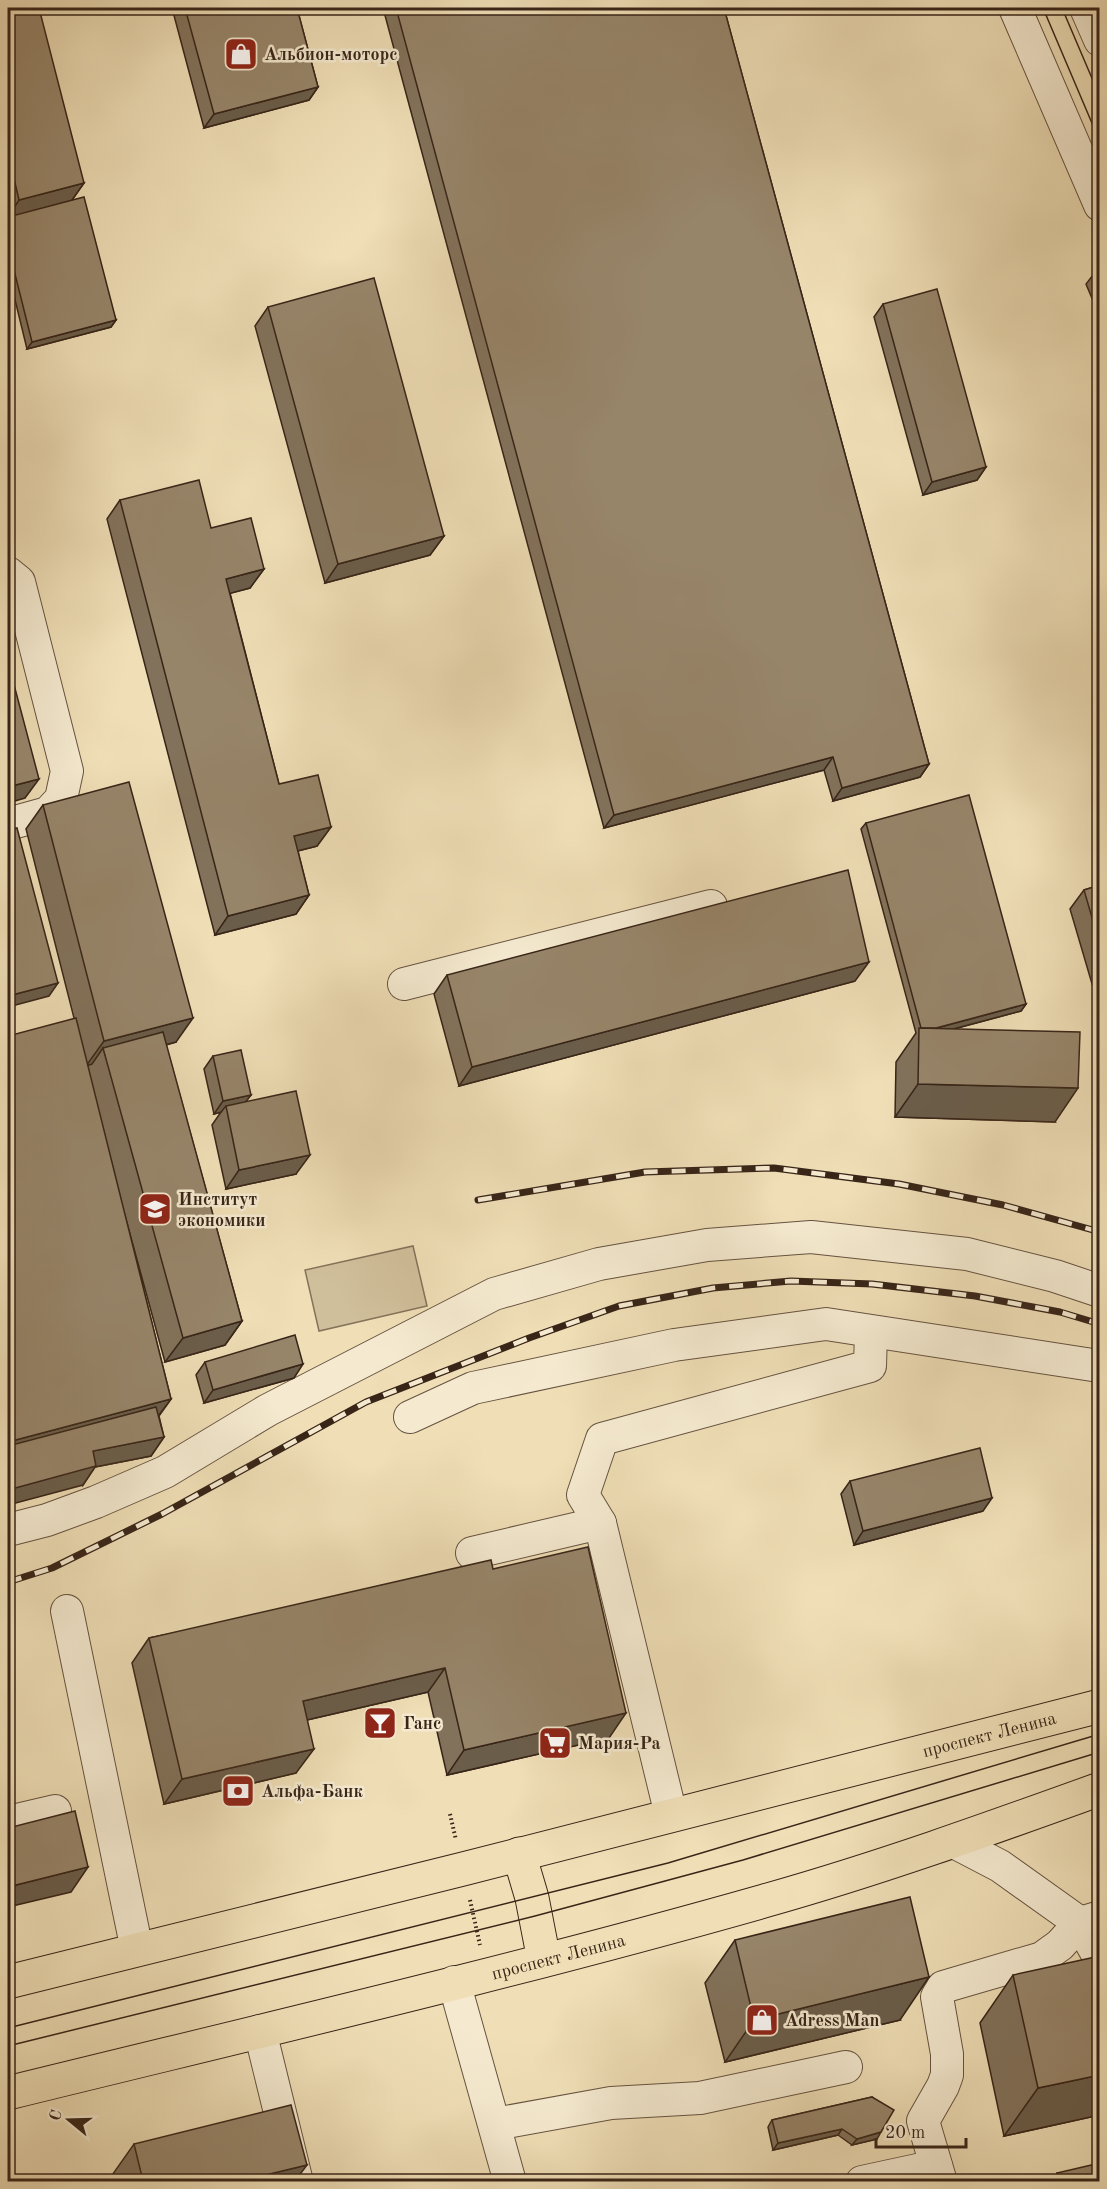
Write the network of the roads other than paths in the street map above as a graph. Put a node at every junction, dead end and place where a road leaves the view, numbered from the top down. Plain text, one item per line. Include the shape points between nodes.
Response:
1 (1015, 8) edge
2 (1086, 8) edge
3 (1100, 40) edge
4 (1100, 205) edge
5 (8, 573) edge
6 (8, 824) edge
7 (734, 901) edge
8 (404, 984) dead end
9 (1100, 1291) edge
10 (871, 1332) junction
11 (1099, 1366) edge
12 (410, 1417) dead end
13 (600, 1523) junction
14 (8, 1530) edge
15 (472, 1553) dead end
16 (67, 1611) dead end
17 (1100, 1706) edge
18 (1100, 1789) edge
19 (55, 1811) dead end
20 (671, 1815) junction
21 (8, 1822) edge
22 (954, 1842) junction
23 (519, 1854) junction
24 (1093, 1922) edge
25 (137, 1950) junction
26 (1100, 1959) edge
27 (544, 1960) junction
28 (8, 1982) edge
29 (454, 1982) junction
30 (260, 2031) junction
31 (846, 2067) dead end
32 (8, 2093) edge
33 (495, 2124) junction
34 (938, 2174) edge
35 (297, 2181) edge
36 (510, 2181) edge
37 (862, 2181) edge

1 - 4 street
2 - 3 street
5 - 6 street via 19,582 67,771 61,800 48,813
7 - 8 street
9 - 14 street via 967,1254 811,1237 707,1245 599,1264 494,1293 268,1410 165,1472 86,1506
10 - 11 street
10 - 12 street via 826,1324 674,1346 473,1388
10 - 13 street via 870,1365 602,1439 583,1495
13 - 15 street
13 - 20 street
16 - 25 street
17 - 20 main road, проспект Ленина
18 - 22 main road, проспект Ленина
19 - 21 street
20 - 23 main road, проспект Ленина
22 - 24 street
22 - 27 main road, проспект Ленина via 766,1900
23 - 25 main road, проспект Ленина
23 - 27 main road
24 - 26 street
24 - 34 street via 1042,1958 943,1987 937,1997 947,2075 923,2121
25 - 28 main road, проспект Ленина
27 - 29 main road, проспект Ленина
29 - 30 main road, проспект Ленина
29 - 33 street
30 - 32 main road, проспект Ленина
30 - 35 street
31 - 33 street via 700,2098 611,2103
33 - 36 street
34 - 37 street

